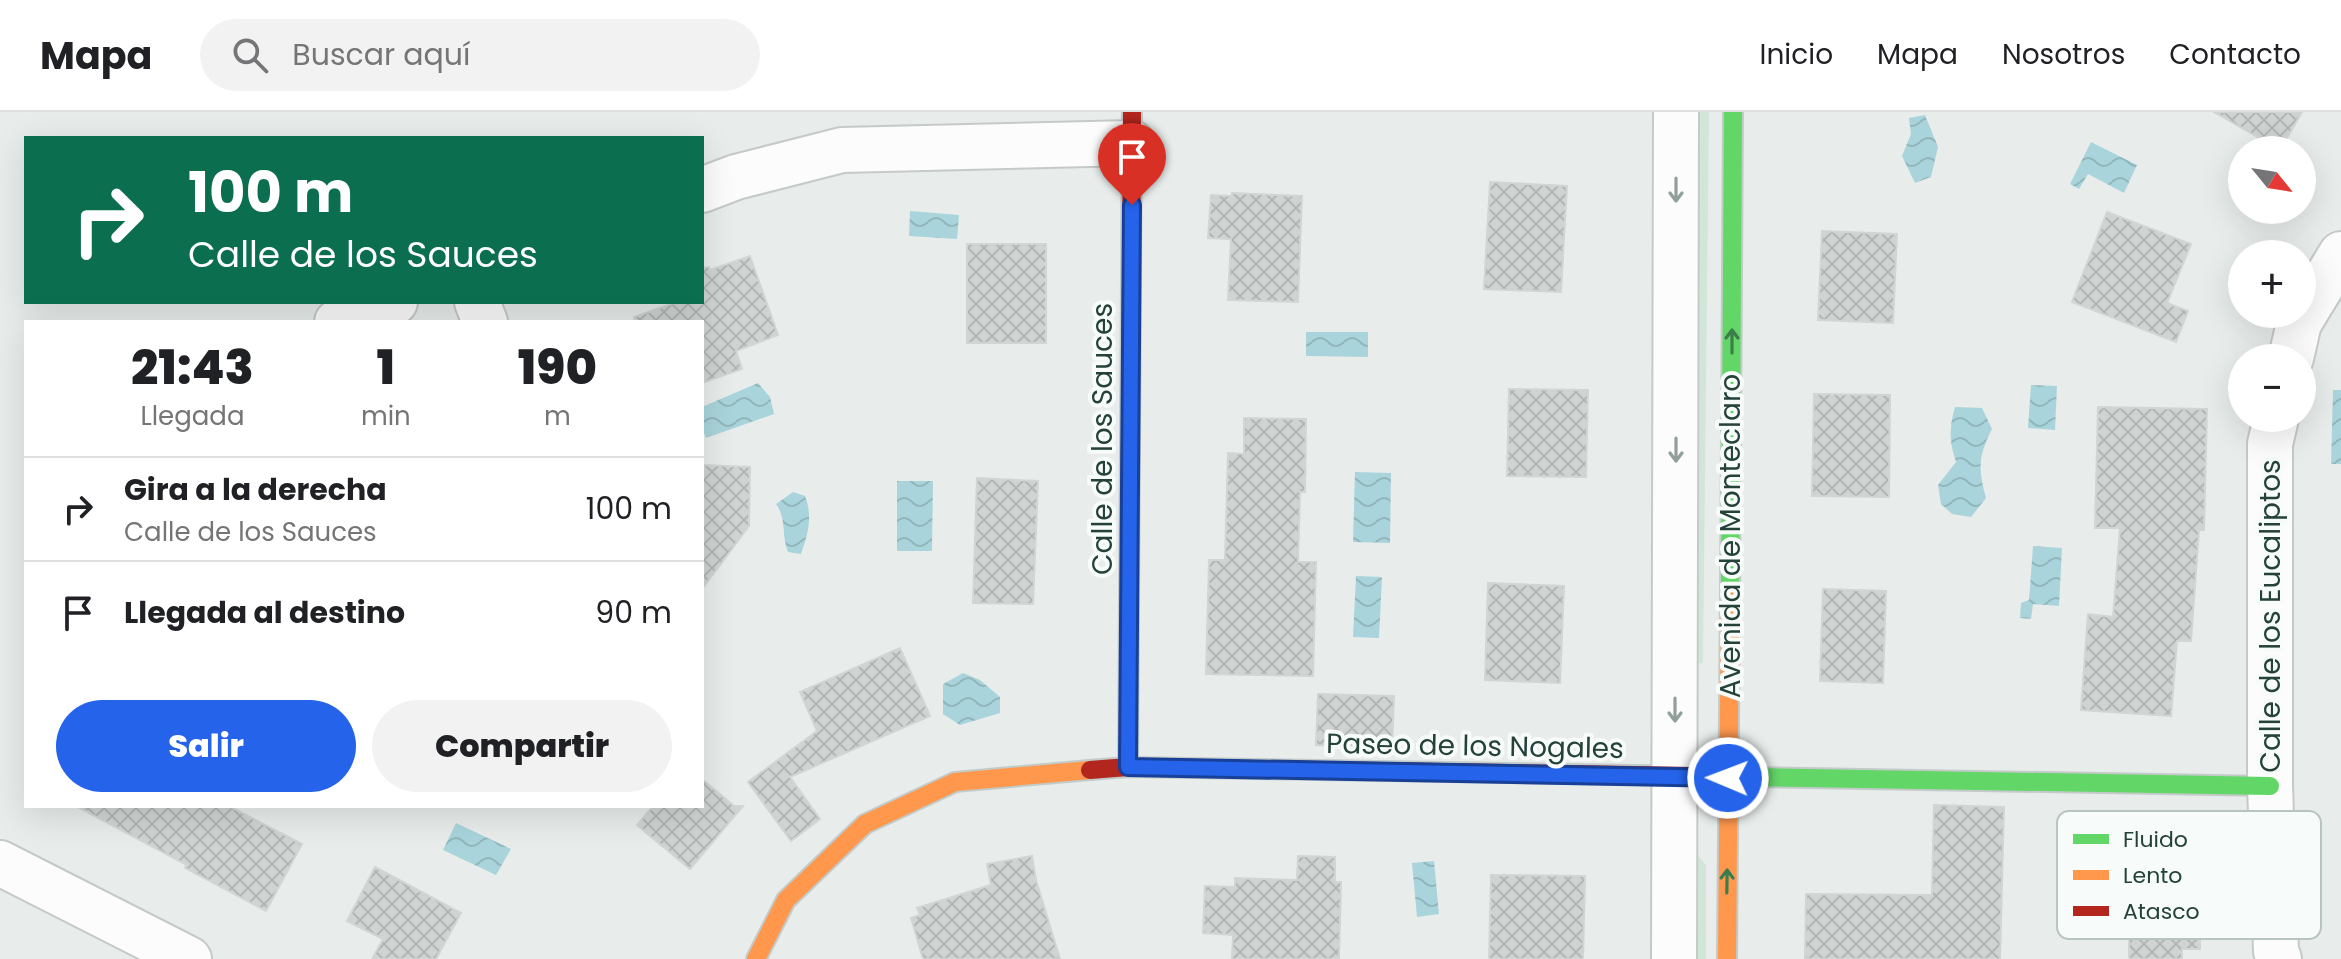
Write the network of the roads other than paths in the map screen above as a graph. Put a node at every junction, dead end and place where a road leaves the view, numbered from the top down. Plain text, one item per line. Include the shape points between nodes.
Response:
1 (1676, 112) edge
2 (1733, 112) edge
3 (1132, 127) edge
4 (704, 189) edge
5 (2341, 254) edge
6 (389, 304) edge
7 (343, 320) edge
8 (2294, 344) edge
9 (2273, 432) edge
10 (1128, 767) junction
11 (1675, 777) junction
12 (1728, 778) junction
13 (2270, 786) junction
14 (2271, 811) edge
15 (0, 863) edge
16 (2276, 939) edge
17 (189, 959) edge
18 (756, 959) edge
19 (1674, 959) edge
20 (1727, 959) edge
21 (2279, 959) edge

1 -> 11 street, Avenida de Monteclaro
12 -> 2 street, Avenida de Monteclaro
3 - 4 street via 842,150
3 - 10 street, Calle de los Sauces
5 - 8 street via 2299,323
6 - 7 street
9 - 13 street, Calle de los Eucaliptos
10 - 11 street, Paseo de los Nogales
10 - 18 street, Paseo de los Nogales via 955,782 865,824 786,900
11 - 12 street, Paseo de los Nogales
11 - 19 street, Avenida de Monteclaro
12 - 13 street, Paseo de los Nogales
20 -> 12 street, Avenida de Monteclaro
13 - 14 street, Calle de los Eucaliptos
15 - 17 street
16 - 21 street, Calle de los Eucaliptos

